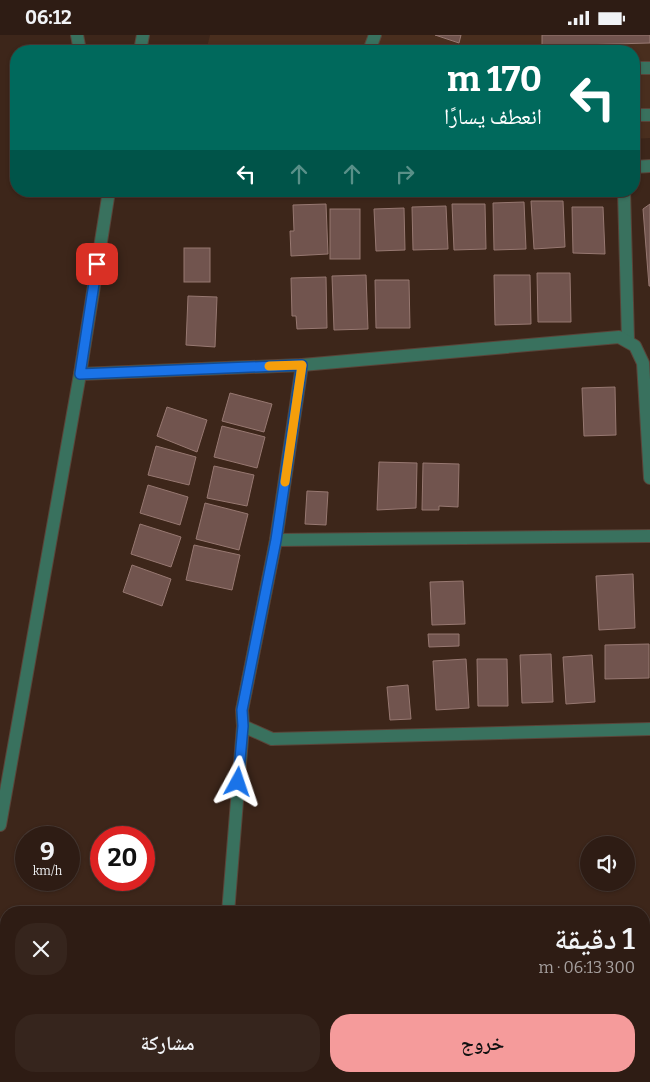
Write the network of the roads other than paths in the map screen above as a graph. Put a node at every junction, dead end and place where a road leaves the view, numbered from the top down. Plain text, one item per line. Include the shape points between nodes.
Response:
1 (108, 197) edge
2 (624, 197) edge
3 (628, 340) junction
4 (302, 365) junction
5 (80, 374) junction
6 (650, 478) edge
7 (650, 536) edge
8 (276, 540) junction
9 (243, 726) junction
10 (650, 729) edge
11 (0, 825) edge
12 (229, 906) edge

1 - 5 street
2 - 3 street
3 - 4 street via 610,338
3 - 6 street via 636,346 643,363
4 - 5 street
4 - 8 street
5 - 11 street
7 - 8 street
8 - 9 street via 242,710
9 - 10 street via 272,739
9 - 12 street

